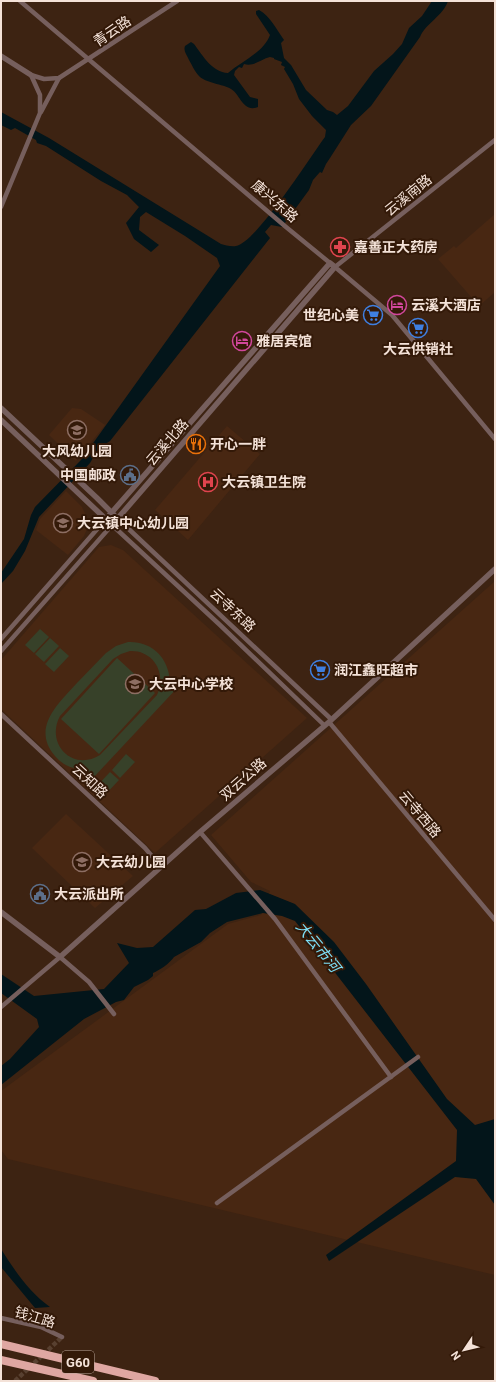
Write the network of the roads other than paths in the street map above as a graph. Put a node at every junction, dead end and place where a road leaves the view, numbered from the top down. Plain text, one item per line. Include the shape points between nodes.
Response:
1 (20, 1) edge
2 (177, 1) edge
3 (1, 56) edge
4 (88, 60) junction
5 (31, 75) junction
6 (59, 78) junction
7 (40, 113) junction
8 (495, 140) edge
9 (1, 207) edge
10 (330, 263) junction
11 (335, 267) junction
12 (1, 408) edge
13 (1, 420) edge
14 (495, 438) edge
15 (112, 512) junction
16 (117, 518) junction
17 (106, 519) junction
18 (112, 525) junction
19 (495, 569) edge
20 (1, 639) edge
21 (1, 650) edge
22 (1, 714) edge
23 (328, 722) junction
24 (200, 832) junction
25 (161, 867) junction
26 (1, 912) edge
27 (495, 920) edge
28 (60, 957) junction
29 (1, 1007) edge
30 (114, 1014) dead end
31 (418, 1057) dead end
32 (391, 1077) junction
33 (217, 1203) dead end
34 (1, 1318) edge
35 (62, 1337) dead end
36 (1, 1344) edge
37 (1, 1360) edge
38 (93, 1381) edge
39 (155, 1381) edge

1 - 4 street, 康兴东路
2 - 4 street, 青云路
3 - 5 street
4 - 6 street, 青云路
4 - 10 street, 康兴东路
5 - 6 street via 44,79
5 - 7 street, 青云路 via 40,95
6 - 7 street, 青云路
7 - 9 street, 青云路
8 - 11 street, 云溪南路
10 - 11 street, 康兴东路
10 - 15 street, 云溪北路
11 - 14 street, 康兴东路 via 392,315
11 - 16 street, 云溪北路
12 - 15 street
13 - 17 street
15 - 16 street
15 - 17 street, 云溪北路
16 - 18 street, 云溪北路
16 - 23 street, 云寺东路
17 - 18 street
17 - 20 street, 云溪北路
18 - 21 street, 云溪北路
18 - 23 street, 云寺东路
19 - 23 street, 双云公路
22 - 25 street, 云知路 via 145,848
23 - 24 street, 双云公路
23 - 27 street, 云寺西路
24 - 25 street, 双云公路
24 - 32 street via 275,919
25 - 28 street, 双云公路
26 - 28 street
28 - 29 street
28 - 30 street via 89,982
31 - 32 street
32 - 33 street
34 - 35 street, 钱江路 via 41,1327
36 - 39 highway, G60
37 - 38 highway, G60

